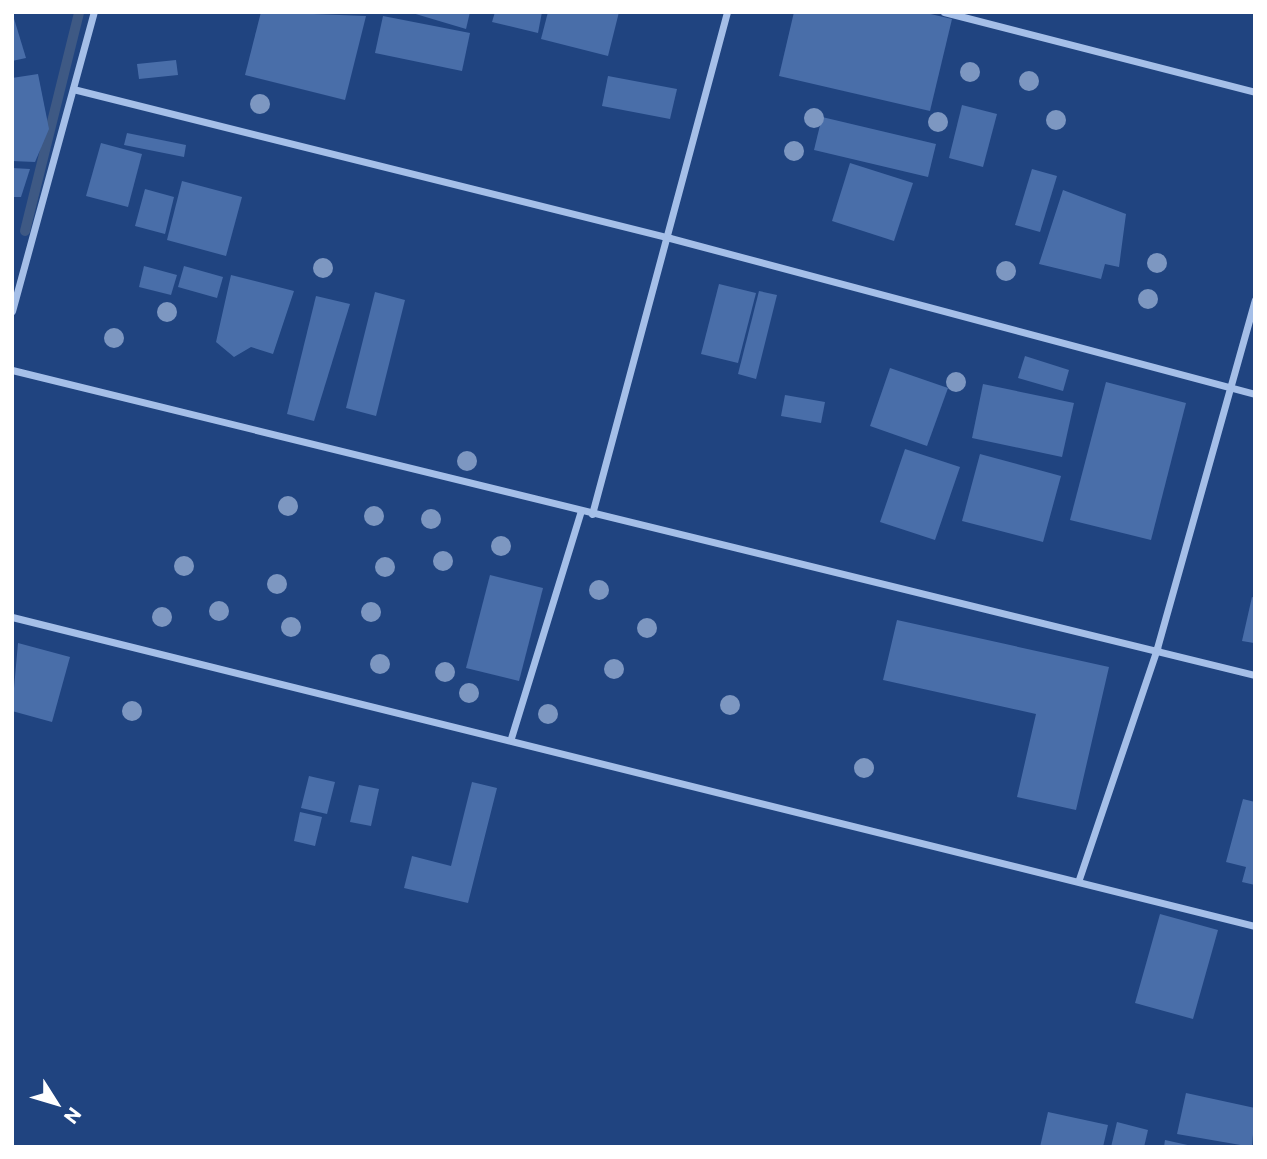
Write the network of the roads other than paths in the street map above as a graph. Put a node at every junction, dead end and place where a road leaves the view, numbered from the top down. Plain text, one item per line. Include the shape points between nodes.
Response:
1 (94, 12) edge
2 (727, 12) edge
3 (944, 12) edge
4 (74, 89) junction
5 (1255, 92) edge
6 (670, 238) junction
7 (1255, 299) edge
8 (12, 312) edge
9 (12, 370) edge
10 (1232, 388) junction
11 (1255, 394) edge
12 (581, 511) junction
13 (592, 514) junction
14 (12, 617) edge
15 (1157, 648) junction
16 (1255, 675) edge
17 (511, 738) junction
18 (1079, 879) junction
19 (1255, 926) edge

1 - 4 street
2 - 6 street
3 - 5 street
4 - 6 street
4 - 8 street
6 - 10 street
6 - 13 street
7 - 10 street
9 - 12 street
10 - 11 street
10 - 15 street
12 - 13 street
12 - 17 street
13 - 15 street
14 - 17 street
15 - 16 street
15 - 18 street
17 - 18 street
18 - 19 street

